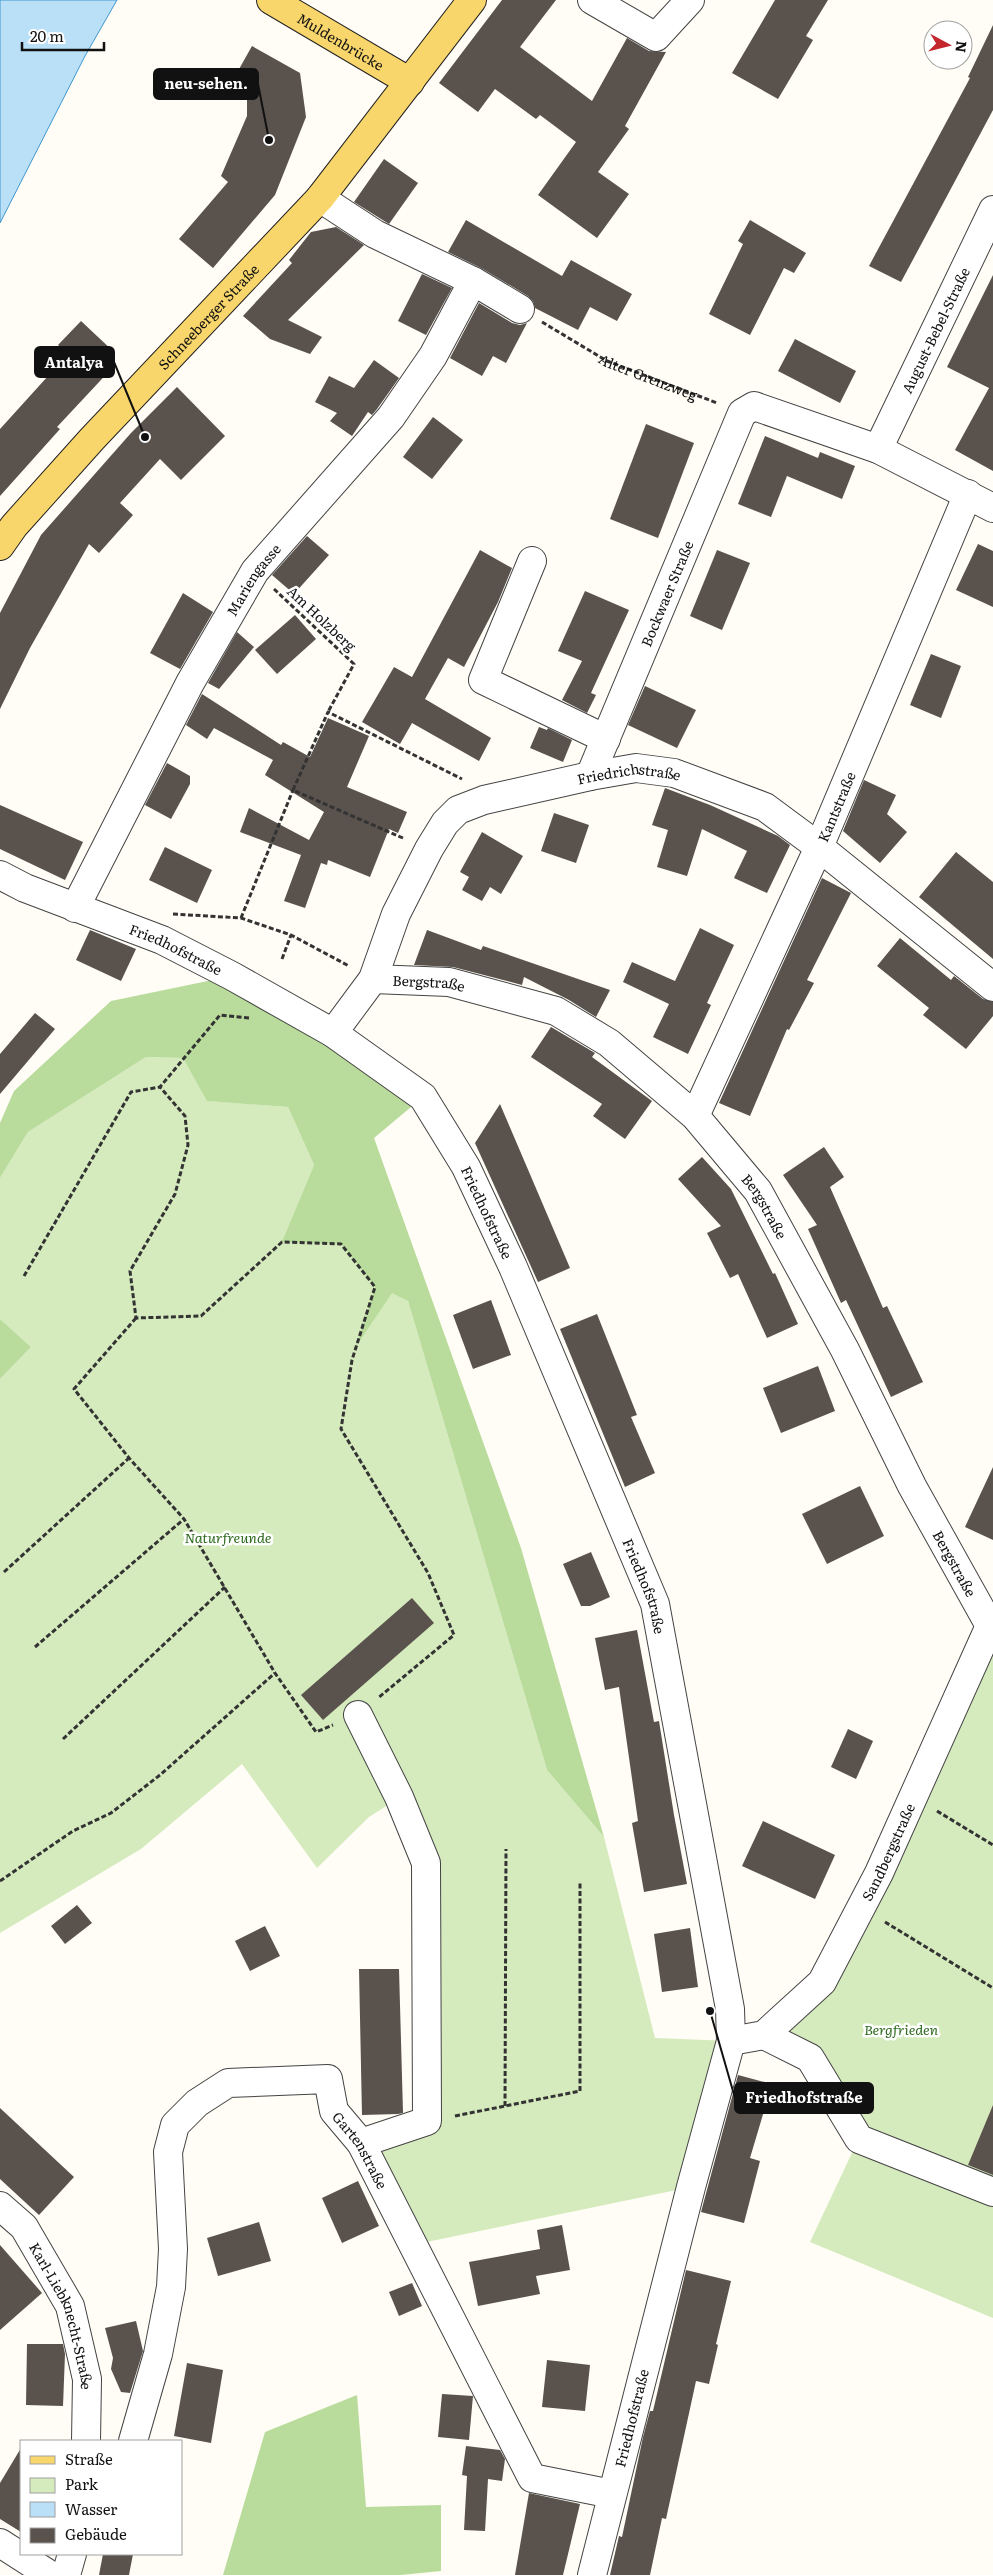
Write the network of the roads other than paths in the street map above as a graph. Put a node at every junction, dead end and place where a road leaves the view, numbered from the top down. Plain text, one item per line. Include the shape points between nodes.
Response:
1 (271, 0) edge
2 (472, 0) edge
3 (592, 0) edge
4 (690, 0) edge
5 (410, 82) junction
6 (320, 198) junction
7 (993, 210) edge
8 (473, 281) junction
9 (520, 309) road end
10 (878, 449) junction
11 (968, 494) junction
12 (993, 508) edge
13 (0, 546) edge
14 (532, 561) dead end
15 (606, 739) junction
16 (590, 776) junction
17 (819, 847) junction
18 (0, 875) edge
19 (76, 908) junction
20 (373, 979) junction
21 (993, 986) edge
22 (333, 1033) junction
23 (695, 1116) junction
24 (991, 1622) edge
25 (358, 1715) road end
26 (764, 2035) junction
27 (731, 2041) junction
28 (360, 2143) junction
29 (993, 2192) edge
30 (0, 2206) edge
31 (86, 2440) edge
32 (133, 2440) edge
33 (612, 2494) junction
34 (0, 2543) edge
35 (72, 2555) edge
36 (50, 2575) edge
37 (66, 2575) edge
38 (592, 2575) edge

1 - 5 main road, Muldenbrücke
2 - 5 main road, Schneeberger Straße
3 - 4 street via 656,37
5 - 6 main road, Schneeberger Straße
6 - 8 street via 375,234
6 - 13 main road, Schneeberger Straße via 92,439
7 - 10 street, August-Bebel-Straße
8 - 9 street
8 - 19 street, Mariengasse via 434,356 392,417 255,571 190,683
10 - 11 street
10 - 15 street, Bockwaer Straße via 754,406 742,413
11 - 12 street
11 - 17 street, Kantstraße
14 - 15 street via 483,680
15 - 16 street, Bockwaer Straße
16 - 17 street, Friedrichstraße via 636,768 674,773 765,807
16 - 20 street, Friedrichstraße via 484,800 458,810 428,849 396,914
17 - 21 street, Friedrichstraße
17 - 23 street, Kantstraße
18 - 19 street, Friedhofstraße
19 - 22 street, Friedhofstraße via 162,940
20 - 22 street, Friedrichstraße
20 - 23 street, Bergstraße via 449,982 556,1011 609,1043
22 - 27 street, Friedhofstraße via 423,1097 466,1167 513,1267 655,1604 730,2008
23 - 24 street, Bergstraße via 758,1191 845,1350 912,1486
24 - 26 street, Sandbergstraße via 879,1873 822,1982
25 - 28 street via 399,1798 426,1863 427,2121
26 - 27 street
26 - 29 street via 810,2058 859,2138
27 - 33 street, Friedhofstraße
28 - 32 street, Gartenstraße via 334,2111 328,2078 228,2083 197,2103 174,2125 168,2152 173,2248 171,2287 158,2354
28 - 33 street, Gartenstraße via 532,2478
30 - 31 street, Karl-Liebknecht-Straße via 24,2227 70,2306 87,2379
33 - 38 street, Friedhofstraße
34 - 36 street
35 - 37 street

